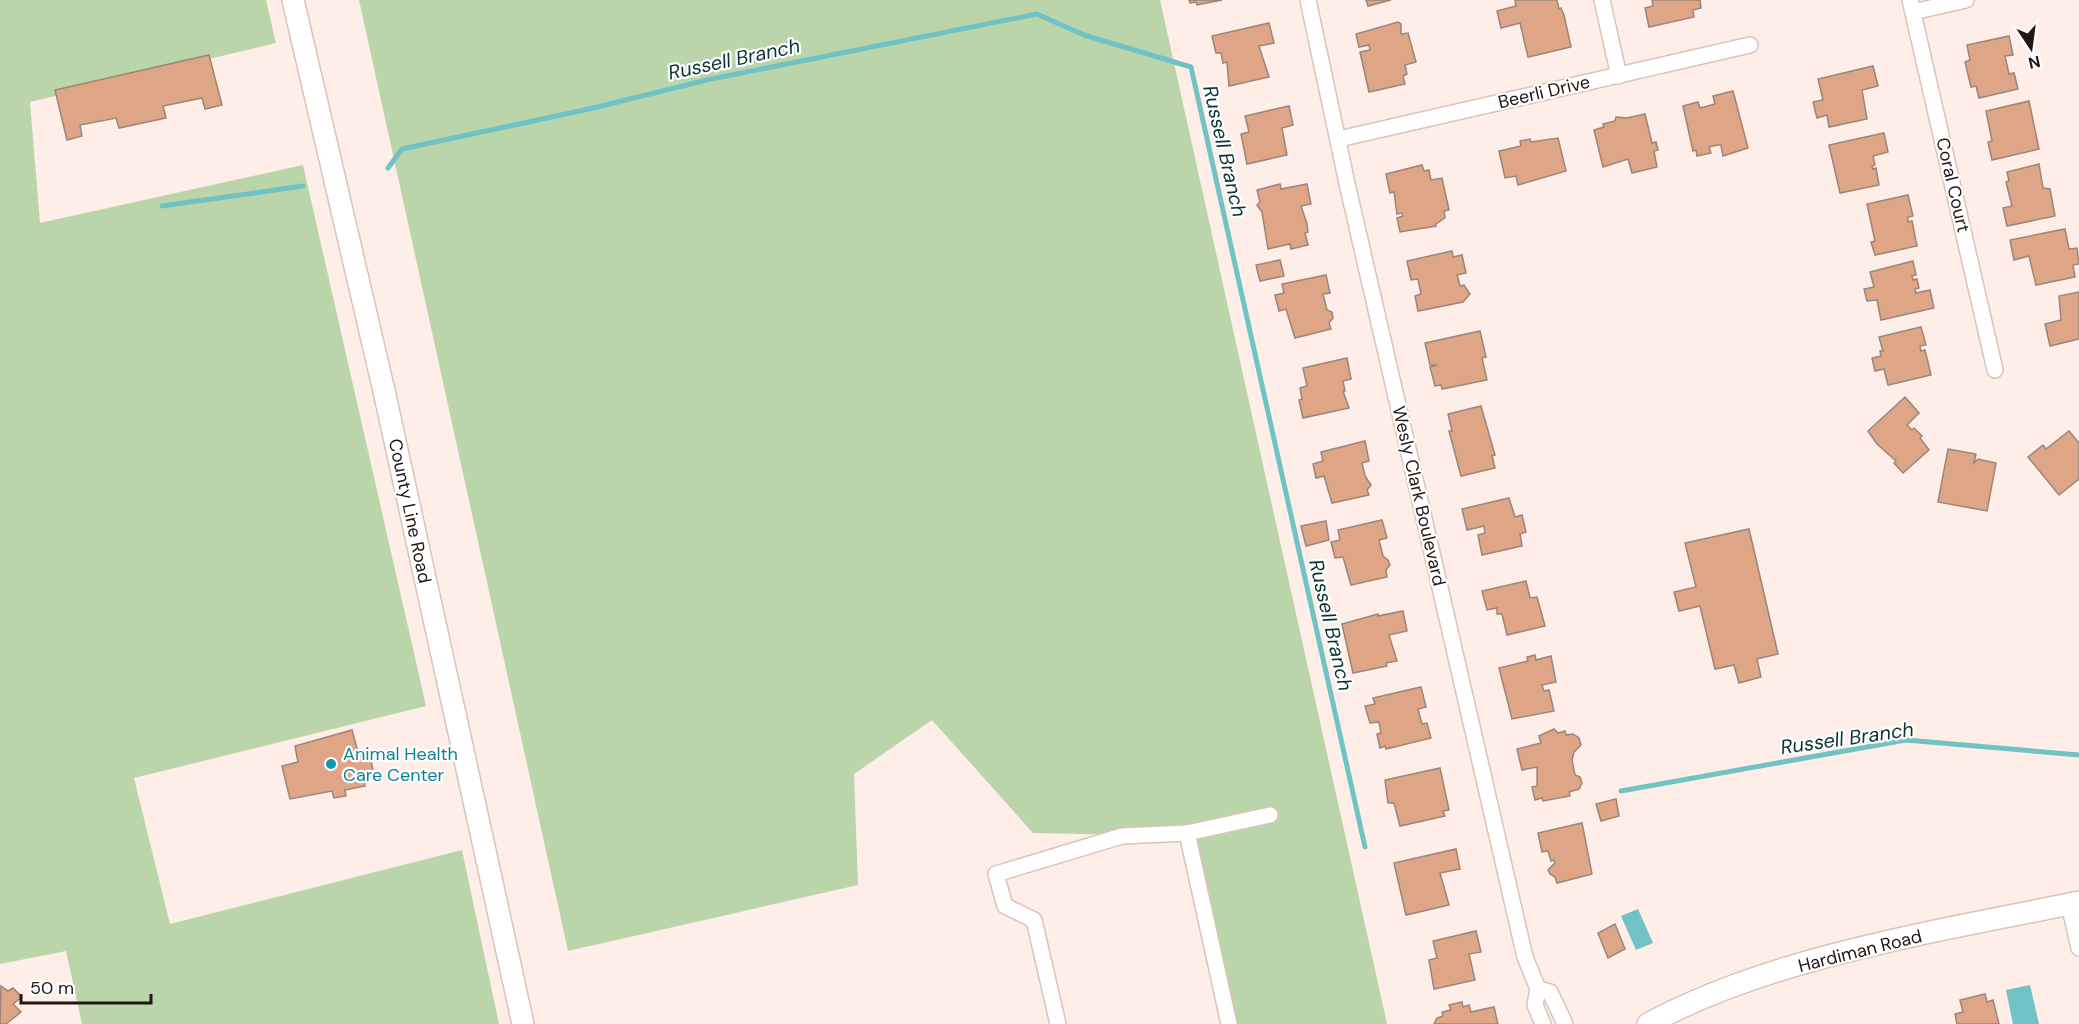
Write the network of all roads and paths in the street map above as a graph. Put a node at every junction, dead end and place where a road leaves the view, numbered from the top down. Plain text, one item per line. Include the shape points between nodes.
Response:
1 (293, 0) edge
2 (1308, 0) edge
3 (1602, 0) edge
4 (1966, 0) edge
5 (1912, 6) edge
6 (1750, 45) dead end
7 (1619, 76) junction
8 (1339, 140) junction
9 (1995, 370) dead end
10 (1270, 814) dead end
11 (1187, 833) junction
12 (2074, 903) edge
13 (2079, 948) edge
14 (1538, 989) junction
15 (523, 1024) edge
16 (1058, 1024) edge
17 (1229, 1024) edge
18 (1543, 1024) edge
19 (1565, 1024) edge
20 (1648, 1024) edge

1 - 15 main road, County Line Road via 384,391
2 - 8 street, Wesly Clark Boulevard
3 - 7 street
4 - 5 street
5 - 9 street, Coral Court
6 - 7 street, Beerli Drive
7 - 8 street, Beerli Drive
8 - 14 street, Wesly Clark Boulevard via 1525,957
10 - 11 street
11 - 16 street via 1122,836 996,874 1005,906 1034,920
11 - 17 street
12 - 13 street
12 - 20 main road, Hardiman Road via 1842,953 1740,983
14 - 18 street, Wesly Clark Boulevard via 1534,1005
14 - 19 street, Wesly Clark Boulevard via 1550,992

